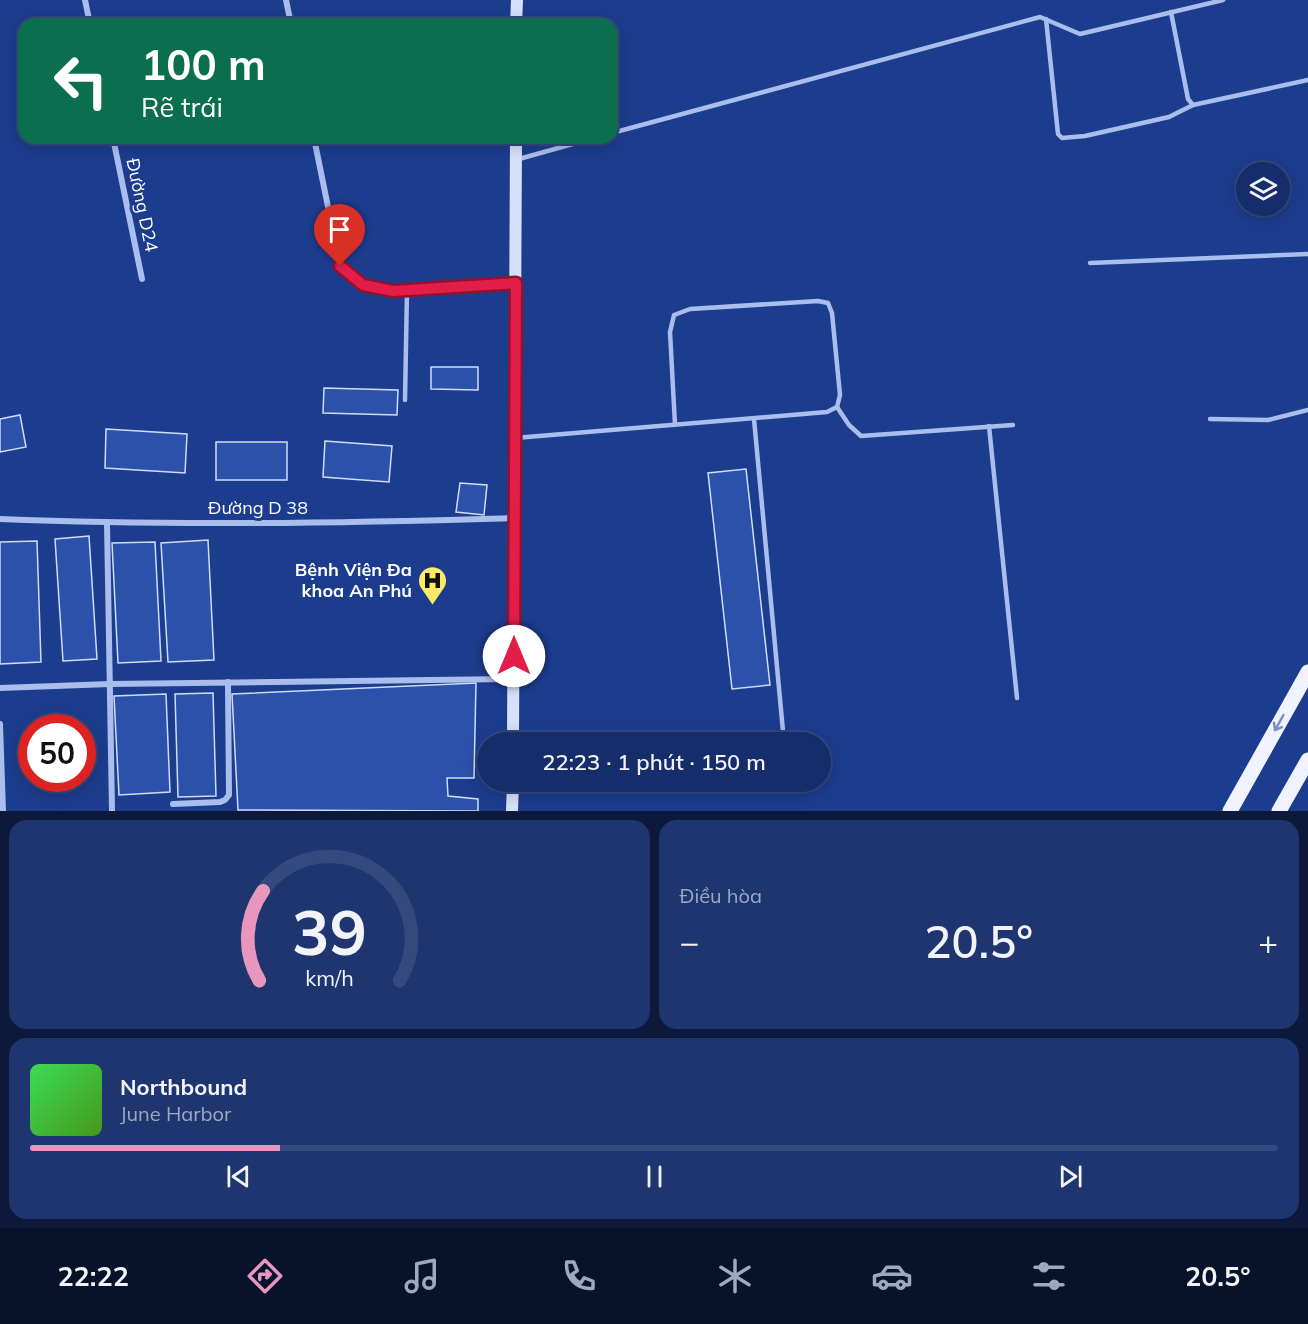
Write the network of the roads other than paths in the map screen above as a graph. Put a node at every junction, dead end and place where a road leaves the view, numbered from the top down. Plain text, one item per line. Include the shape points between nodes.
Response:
1 (85, 0) edge
2 (286, 0) edge
3 (517, 0) edge
4 (1223, 0) edge
5 (1171, 12) junction
6 (89, 18) edge
7 (290, 18) edge
8 (516, 18) edge
9 (1046, 19) junction
10 (1308, 80) edge
11 (1193, 105) junction
12 (618, 131) edge
13 (114, 144) edge
14 (315, 144) edge
15 (516, 144) edge
16 (572, 144) edge
17 (516, 159) junction
18 (1308, 254) edge
19 (1090, 263) dead end
20 (142, 279) dead end
21 (516, 283) junction
22 (407, 290) junction
23 (405, 400) dead end
24 (837, 407) junction
25 (1308, 410) edge
26 (754, 419) junction
27 (1210, 419) dead end
28 (675, 425) junction
29 (1013, 425) dead end
30 (989, 426) junction
31 (515, 438) junction
32 (515, 518) junction
33 (0, 519) edge
34 (106, 523) junction
35 (1308, 672) edge
36 (514, 679) junction
37 (228, 682) junction
38 (110, 684) junction
39 (0, 688) edge
40 (1017, 698) dead end
41 (0, 724) edge
42 (513, 732) edge
43 (783, 732) edge
44 (1308, 760) edge
45 (513, 792) edge
46 (173, 804) dead end
47 (3, 811) edge
48 (112, 811) edge
49 (512, 811) edge
50 (1230, 811) edge
51 (1279, 811) edge

1 - 6 street
2 - 7 street
3 - 8 main road
4 - 5 lane
5 - 9 lane via 1080,34
5 - 11 lane via 1188,99
9 - 11 lane via 1058,134 1062,138 1169,117
9 - 12 lane via 1040,17
10 - 11 lane
13 - 20 street, Đường D24
14 - 22 street via 340,266 363,285
15 - 17 main road
16 - 17 lane
17 - 21 main road
18 - 19 lane
21 - 22 street
21 - 31 main road
22 - 23 lane
24 - 26 lane via 826,412
24 - 28 lane via 840,395 828,303 690,309 674,315 670,332
24 - 30 lane via 861,436
25 - 27 lane via 1268,420
26 - 28 lane
26 - 43 lane
28 - 31 lane
29 - 30 lane
30 - 40 lane
31 - 32 main road
32 - 34 street, Đường D 38
32 - 36 main road
33 - 34 street, Đường D 38
34 - 38 street
35 -> 50 main road
36 - 37 street
36 - 42 main road
37 - 38 street
37 - 46 street via 229,795 220,802
38 - 39 street
38 - 48 street
41 - 47 street
44 - 51 main road
45 - 49 main road

